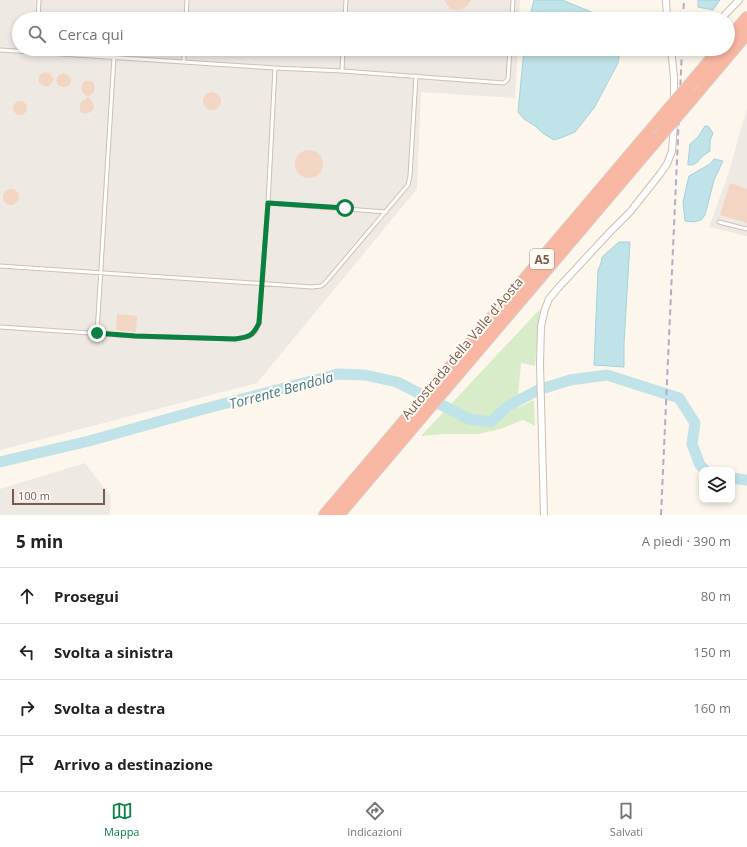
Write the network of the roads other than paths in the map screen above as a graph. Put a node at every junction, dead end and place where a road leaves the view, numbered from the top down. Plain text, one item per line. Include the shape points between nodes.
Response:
1 (39, 0) edge
2 (187, 0) edge
3 (346, 0) edge
4 (514, 0) edge
5 (666, 0) edge
6 (739, 0) edge
7 (38, 12) edge
8 (186, 12) edge
9 (345, 12) edge
10 (513, 12) edge
11 (667, 12) edge
12 (728, 12) edge
13 (747, 18) edge
14 (735, 32) edge
15 (747, 34) edge
16 (735, 48) edge
17 (0, 50) edge
18 (12, 50) edge
19 (101, 56) edge
20 (184, 56) edge
21 (343, 56) edge
22 (510, 56) edge
23 (672, 56) edge
24 (714, 56) edge
25 (728, 56) edge
26 (114, 57) junction
27 (184, 61) junction
28 (275, 68) junction
29 (342, 71) junction
30 (416, 76) junction
31 (268, 203) junction
32 (386, 212) junction
33 (719, 222) dead end
34 (747, 229) edge
35 (0, 266) edge
36 (101, 273) junction
37 (263, 284) junction
38 (0, 327) edge
39 (97, 333) junction
40 (431, 398) junction
41 (406, 427) junction
42 (325, 515) edge
43 (338, 515) edge
44 (544, 515) edge

1 - 7 lane
2 - 8 lane
3 - 9 lane
4 - 10 lane
5 - 11 street
6 - 12 street
13 - 14 highway
15 - 16 highway, Autostrada della Valle d'Aosta / A5, bridge
17 - 18 lane
19 - 26 lane
20 - 27 lane
21 - 29 lane
22 - 30 lane via 508,79 504,82
23 - 44 street via 673,141 667,164 630,212 558,288 544,309 540,364
24 - 40 highway, Autostrada della Valle d'Aosta / A5, bridge
25 - 40 highway, Autostrada della Valle d'Aosta / A5, bridge
26 - 27 lane
26 - 36 lane
27 - 28 lane
28 - 29 lane
28 - 31 lane
29 - 30 lane
30 - 32 lane via 410,176 408,185
31 - 32 lane
31 - 37 lane
32 - 37 lane via 320,286
33 - 34 lane
35 - 36 lane
36 - 37 lane
36 - 39 lane
37 - 39 lane via 259,323 255,332 248,337 235,339
38 - 39 lane
40 - 41 highway, Autostrada della Valle d'Aosta / A5
41 - 42 highway, Autostrada della Valle d'Aosta / A5
41 - 43 highway, Autostrada della Valle d'Aosta / A5

